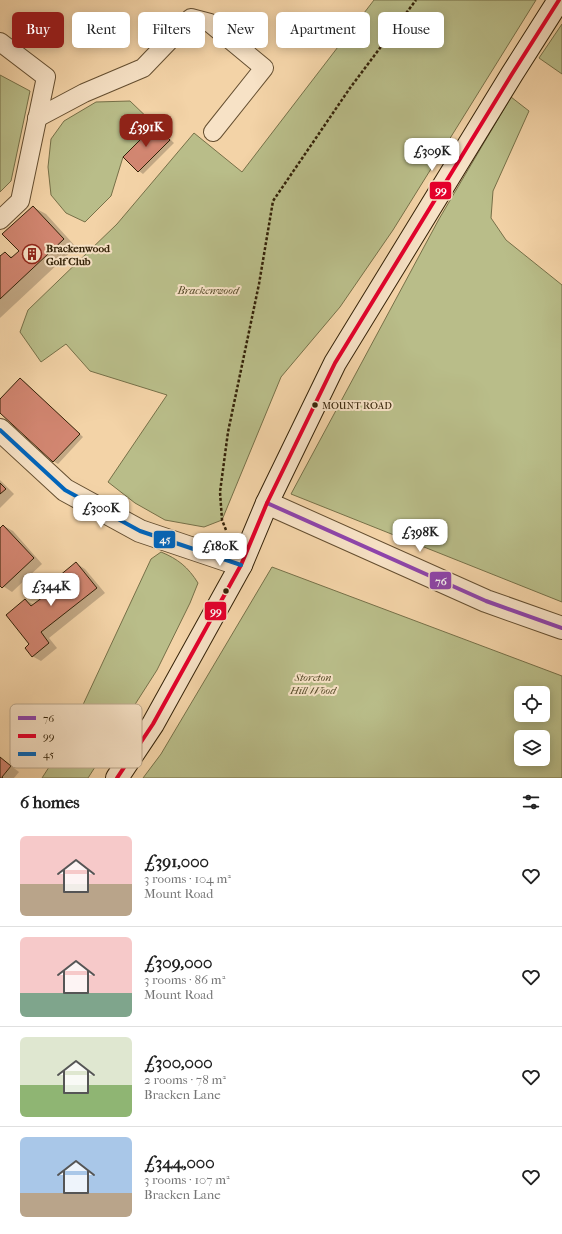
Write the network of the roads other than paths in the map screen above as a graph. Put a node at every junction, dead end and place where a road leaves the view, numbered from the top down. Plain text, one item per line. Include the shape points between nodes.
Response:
1 (559, 0) edge
2 (0, 42) edge
3 (37, 118) junction
4 (213, 132) dead end
5 (0, 220) edge
6 (0, 430) edge
7 (267, 503) junction
8 (241, 566) junction
9 (562, 628) edge
10 (142, 740) edge
11 (124, 768) edge
12 (117, 778) edge

1 - 7 main road via 335,363
2 - 3 lane via 46,77
3 - 4 lane via 84,93 143,68 191,18 210,23 264,68
3 - 5 lane via 20,201
6 - 8 main road via 65,490 140,532
7 - 8 main road
7 - 9 main road via 486,601
8 - 10 main road
11 - 12 main road

